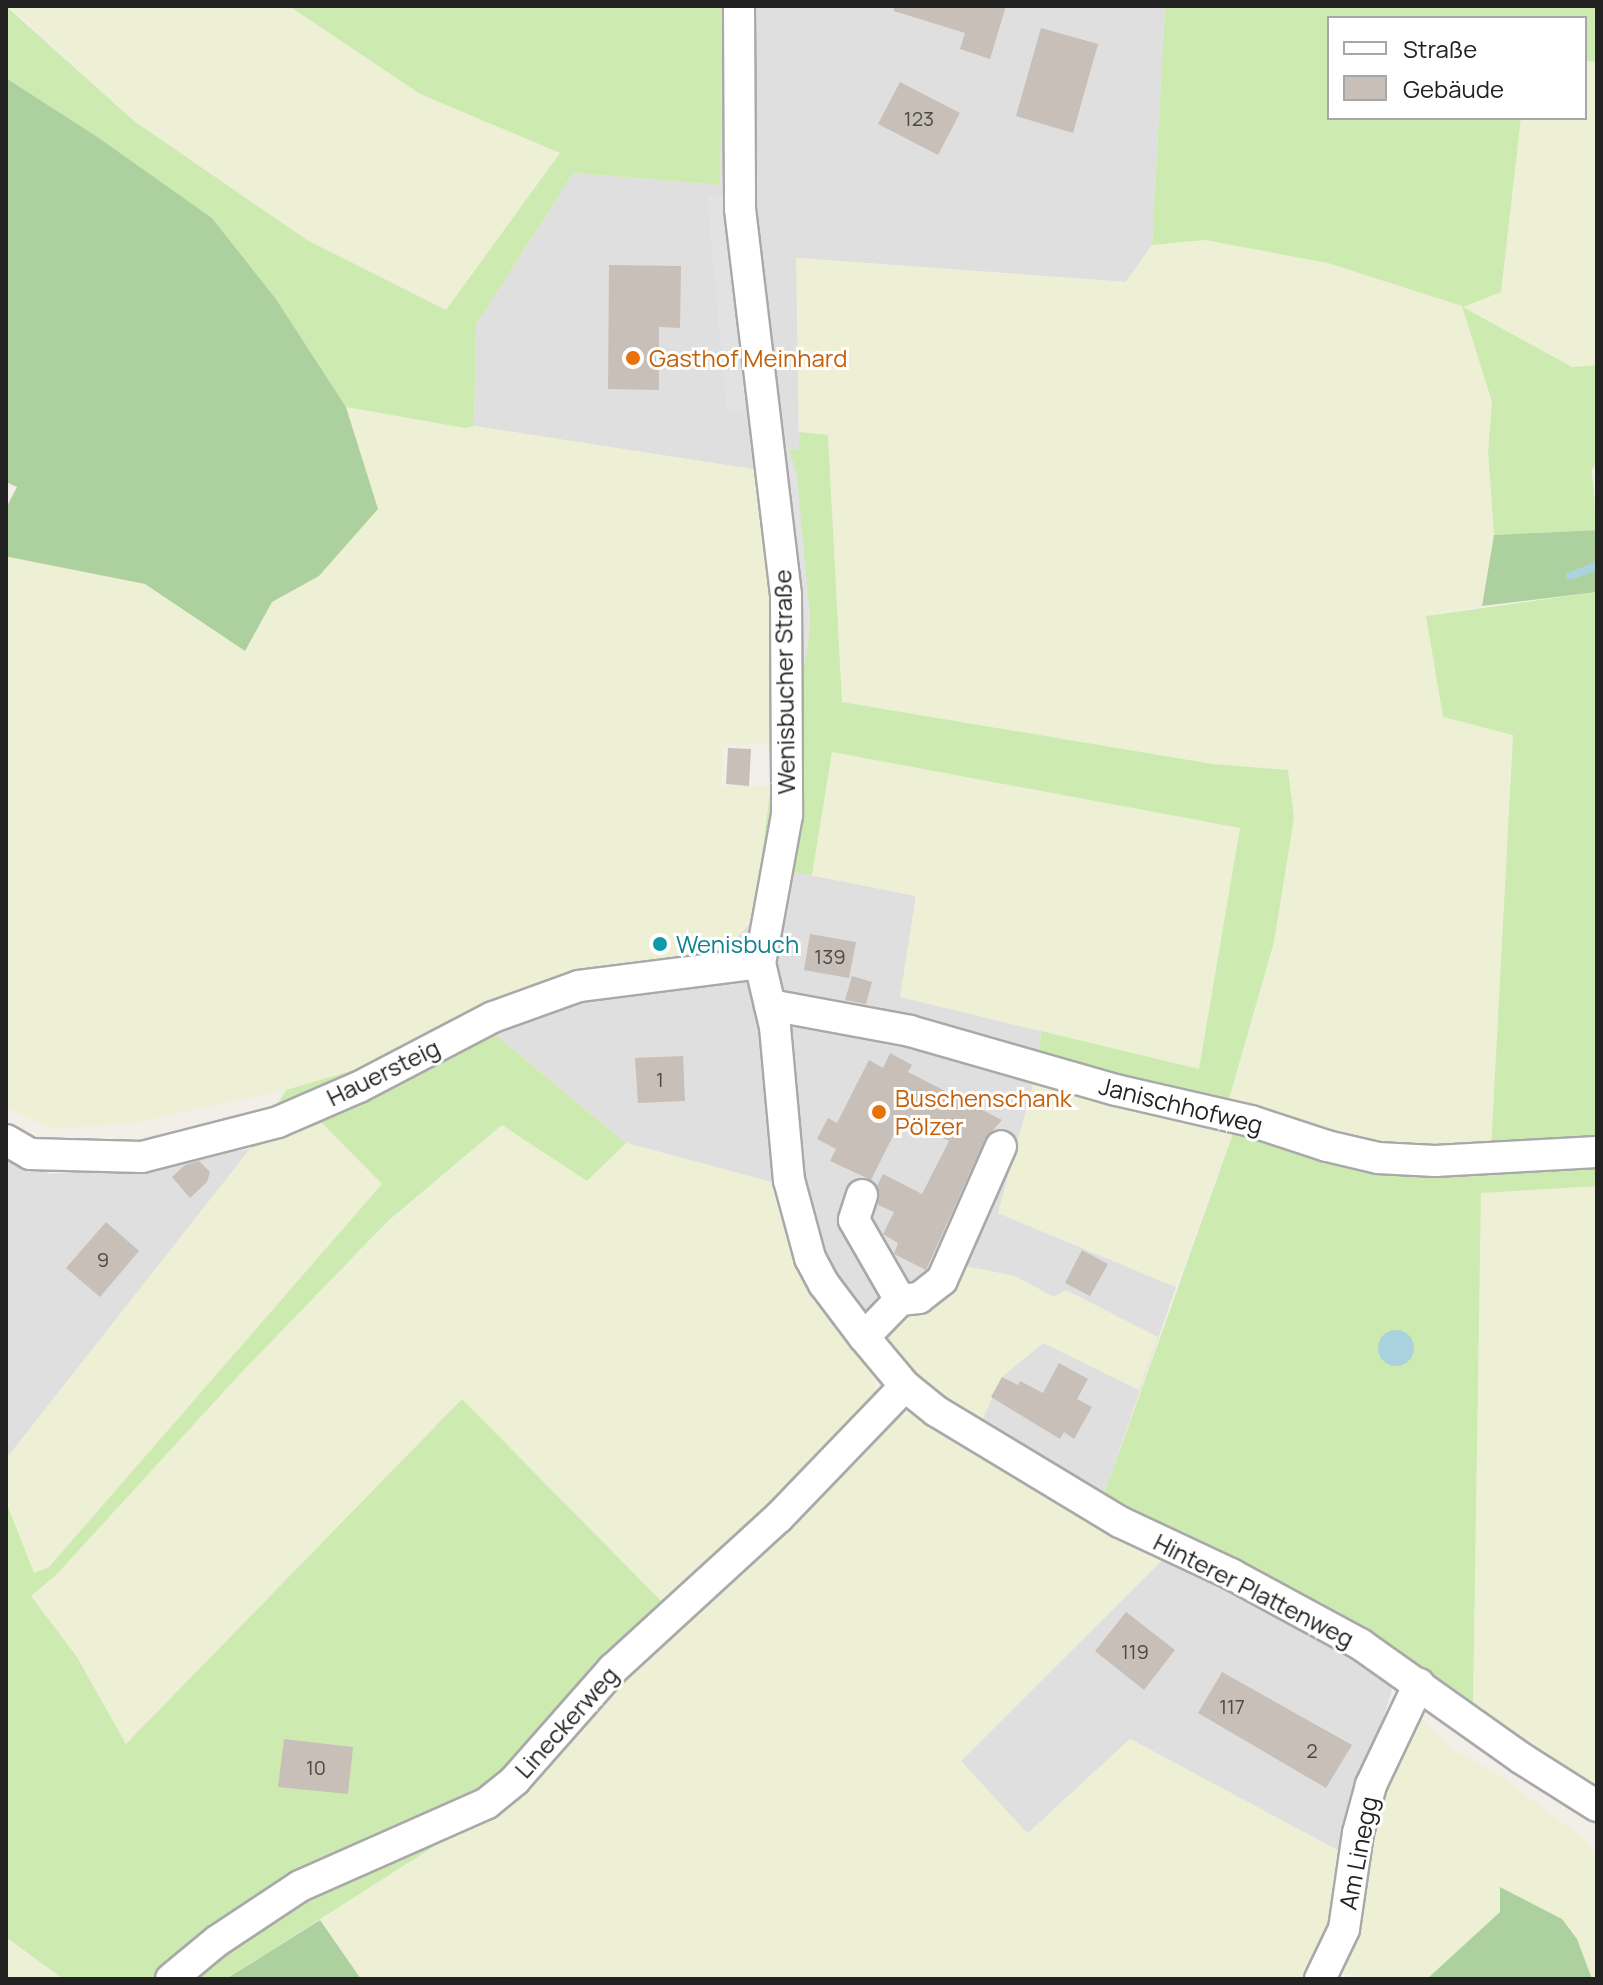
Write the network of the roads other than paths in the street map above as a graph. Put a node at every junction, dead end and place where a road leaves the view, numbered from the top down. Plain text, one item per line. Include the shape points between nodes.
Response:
1 (739, 6) edge
2 (760, 963) junction
3 (770, 1005) junction
4 (6, 1140) edge
5 (1001, 1146) dead end
6 (1597, 1152) edge
7 (862, 1195) dead end
8 (900, 1300) junction
9 (864, 1337) junction
10 (905, 1386) junction
11 (1419, 1684) junction
12 (1597, 1806) edge
13 (171, 1979) edge
14 (1320, 1979) edge

1 - 2 street, Wenisbucher Straße via 740,209 786,595 787,815
2 - 3 street, Wenisbucher Straße
2 - 4 street, Hauersteig via 579,986 493,1017 359,1087 278,1122 142,1157 30,1154
3 - 6 street, Janischhofweg via 910,1031 1378,1158 1435,1161
3 - 9 street, Wenisbucher Straße via 789,1180 800,1231 824,1284
5 - 8 street via 942,1280 919,1298
7 - 8 street via 854,1220
8 - 9 street
9 - 10 street, Wenisbucher Straße
10 - 11 street, Hinterer Plattenweg via 1072,1495 1296,1607
10 - 13 street, Lineckerweg via 705,1589 613,1669 515,1780 487,1803 300,1886
11 - 12 street, Hinterer Plattenweg
11 - 14 street, Am Linegg via 1371,1785 1344,1929

